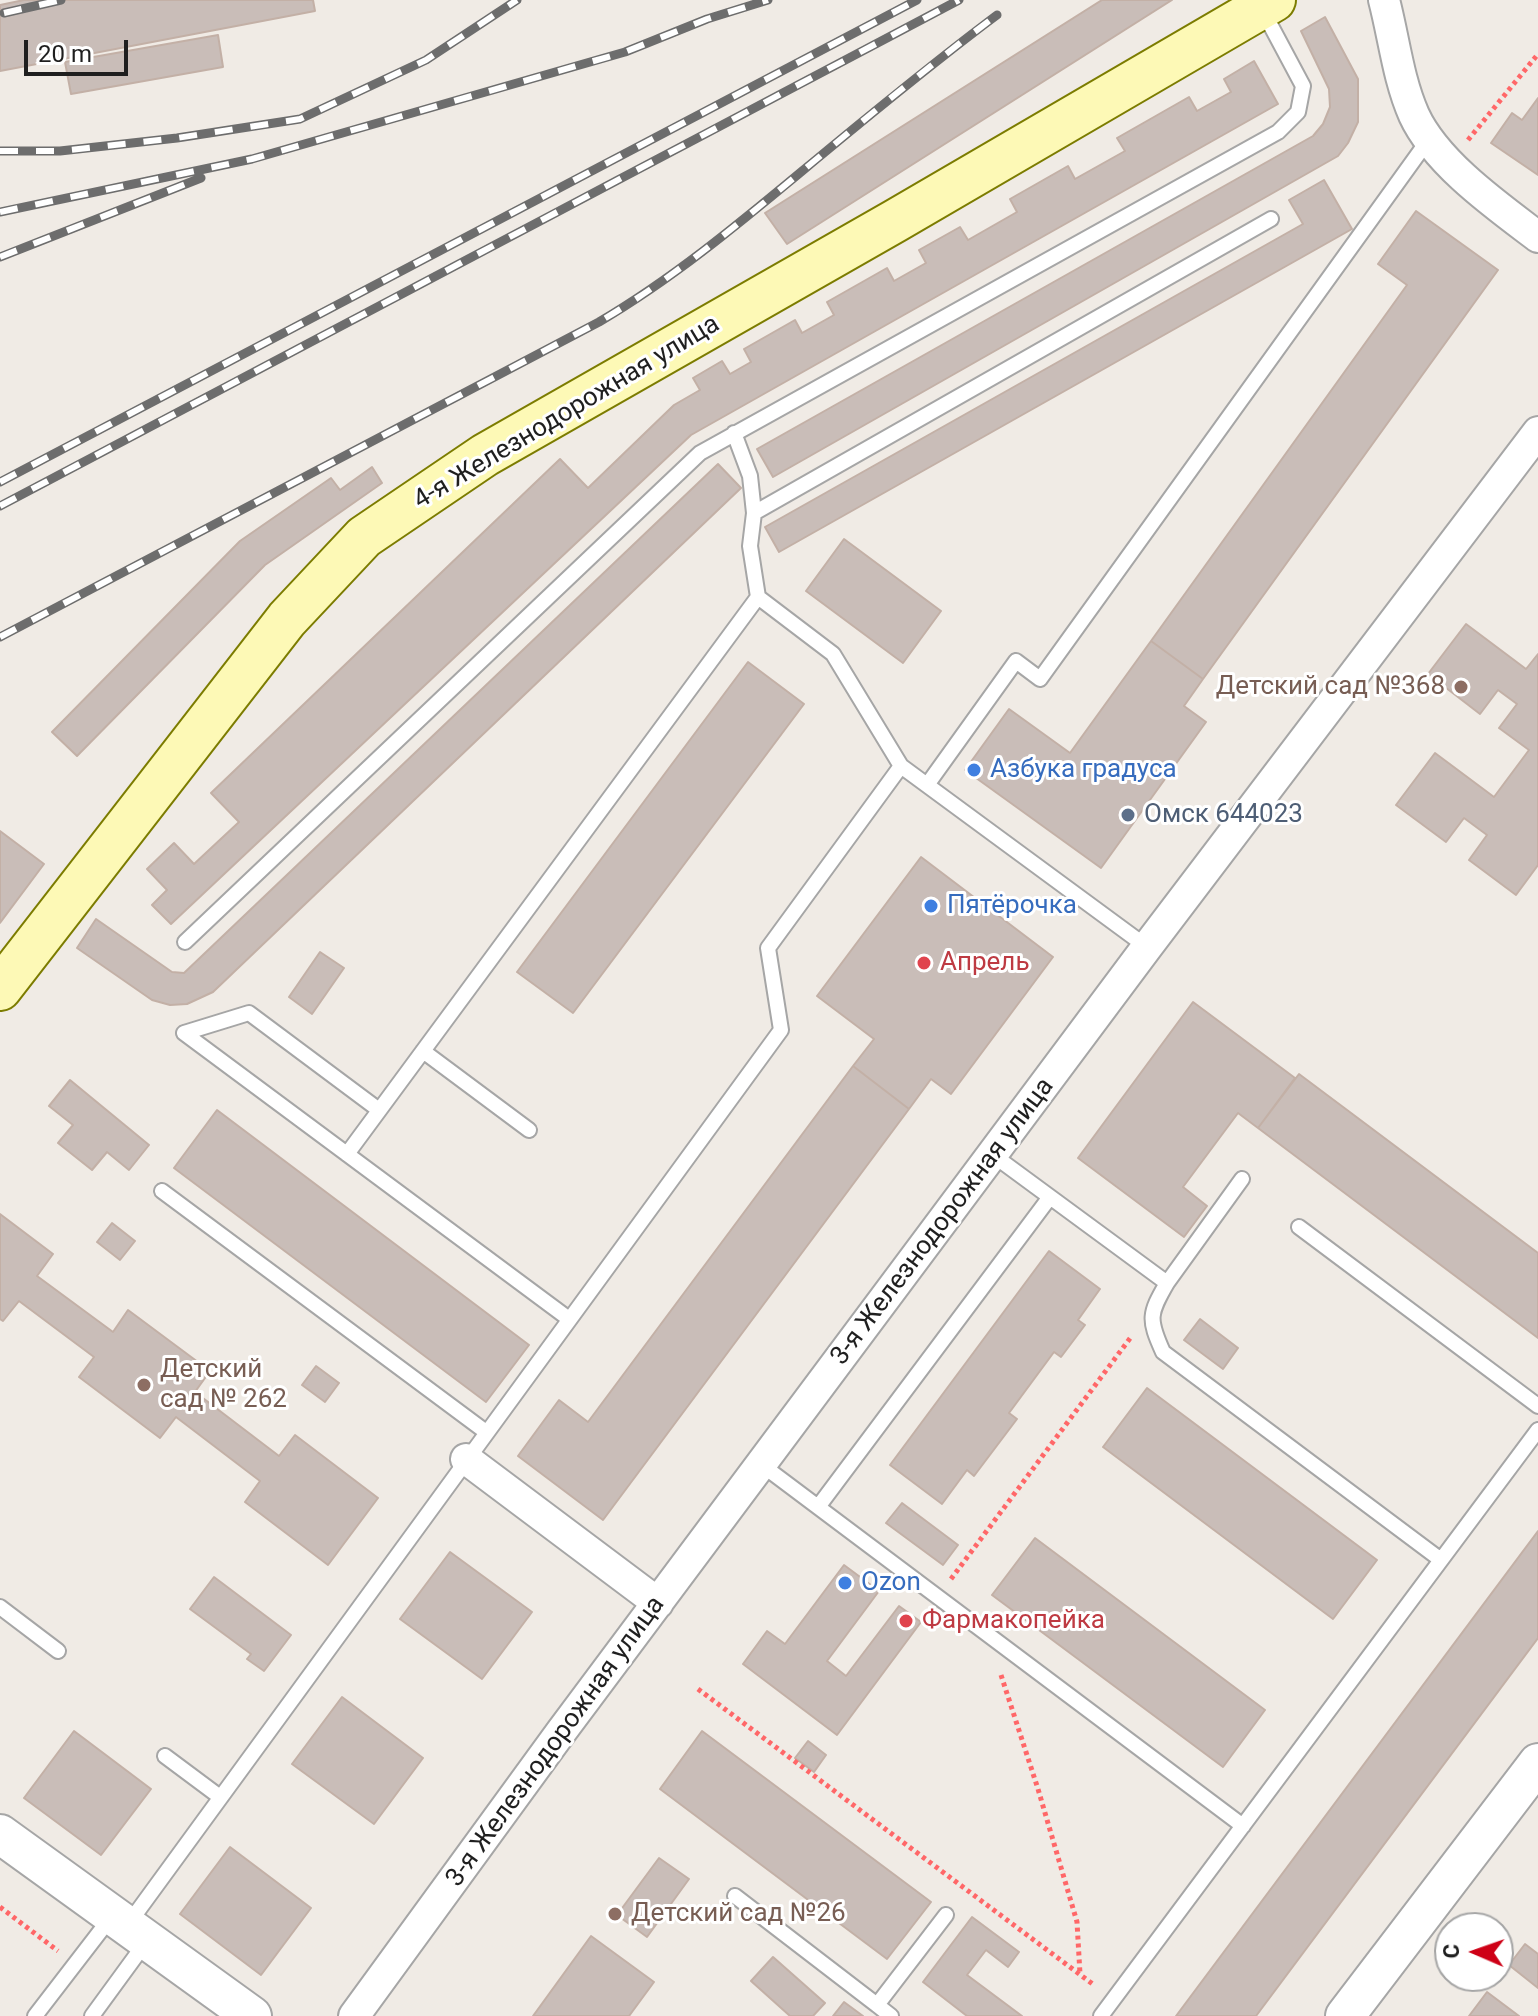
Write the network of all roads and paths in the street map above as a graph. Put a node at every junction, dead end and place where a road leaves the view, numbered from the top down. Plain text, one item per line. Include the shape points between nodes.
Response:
1 (1384, 0) edge
2 (1267, 4) edge
3 (1538, 54) edge
4 (1430, 139) junction
5 (1450, 162) junction
6 (1271, 219) dead end
7 (1538, 237) edge
8 (1538, 432) edge
9 (734, 433) junction
10 (754, 513) junction
11 (758, 597) junction
12 (901, 766) junction
13 (927, 785) junction
14 (185, 942) dead end
15 (1147, 947) junction
16 (0, 989) edge
17 (423, 1051) junction
18 (379, 1110) junction
19 (529, 1130) dead end
20 (347, 1154) junction
21 (993, 1155) junction
22 (1242, 1179) dead end
23 (162, 1191) dead end
24 (1050, 1197) junction
25 (1299, 1227) dead end
26 (1167, 1283) junction
27 (1151, 1311) junction
28 (569, 1319) junction
29 (1538, 1406) edge
30 (1538, 1430) edge
31 (486, 1432) junction
32 (466, 1459) junction
33 (762, 1465) junction
34 (818, 1507) junction
35 (1441, 1560) junction
36 (937, 1597) junction
37 (658, 1603) junction
38 (0, 1607) edge
39 (987, 1635) junction
40 (58, 1651) dead end
41 (698, 1689) dead end
42 (165, 1756) dead end
43 (1538, 1763) edge
44 (220, 1797) junction
45 (1243, 1826) junction
46 (0, 1834) edge
47 (735, 1896) dead end
48 (0, 1907) edge
49 (946, 1915) dead end
50 (128, 1928) junction
51 (75, 1964) junction
52 (1080, 1975) junction
53 (1113, 2000) junction
54 (877, 2005) junction
55 (35, 2016) edge
56 (92, 2016) edge
57 (252, 2016) edge
58 (354, 2016) edge
59 (891, 2016) edge
60 (1101, 2016) edge
61 (1345, 2016) edge

1 - 4 street via 1401,75 1415,116
2 - 9 lane via 1303,86 1298,112 1278,132
2 - 16 main road, 4-я Железнодорожная улица via 485,455 364,537 287,619
3 - 5 path
4 - 5 street
4 - 13 lane via 1040,679 1016,661
5 - 7 street
6 - 10 lane
8 - 15 street, 3-я Железнодорожная улица
9 - 10 lane via 750,476
9 - 14 lane via 700,453
10 - 11 lane via 750,546
11 - 12 lane via 833,654
11 - 17 lane
12 - 13 lane
12 - 28 lane via 768,948 781,1030
13 - 15 lane
15 - 21 street, 3-я Железнодорожная улица
17 - 18 lane
17 - 19 lane
18 - 20 lane
18 - 20 lane via 249,1013 184,1033
20 - 28 lane
21 - 24 lane
21 - 33 street, 3-я Железнодорожная улица
22 - 26 lane
23 - 31 lane
24 - 26 lane
24 - 34 lane
25 - 29 lane
26 - 27 lane
27 - 35 lane via 1163,1352
27 - 36 path
28 - 31 lane
30 - 35 lane
31 - 32 lane
32 - 37 street
32 - 44 lane
33 - 34 lane
33 - 37 street, 3-я Железнодорожная улица
34 - 36 lane
35 - 45 lane
36 - 39 lane
37 - 58 street, 3-я Железнодорожная улица
38 - 40 lane
39 - 45 lane
39 - 52 path via 1077,1922
41 - 52 path
42 - 44 lane
43 - 61 street
44 - 50 lane
45 - 53 lane
46 - 50 street
47 - 54 lane
48 - 51 path
49 - 54 lane
50 - 51 lane
50 - 56 lane
50 - 57 street
51 - 55 lane
52 - 53 path
53 - 60 lane
54 - 59 lane

